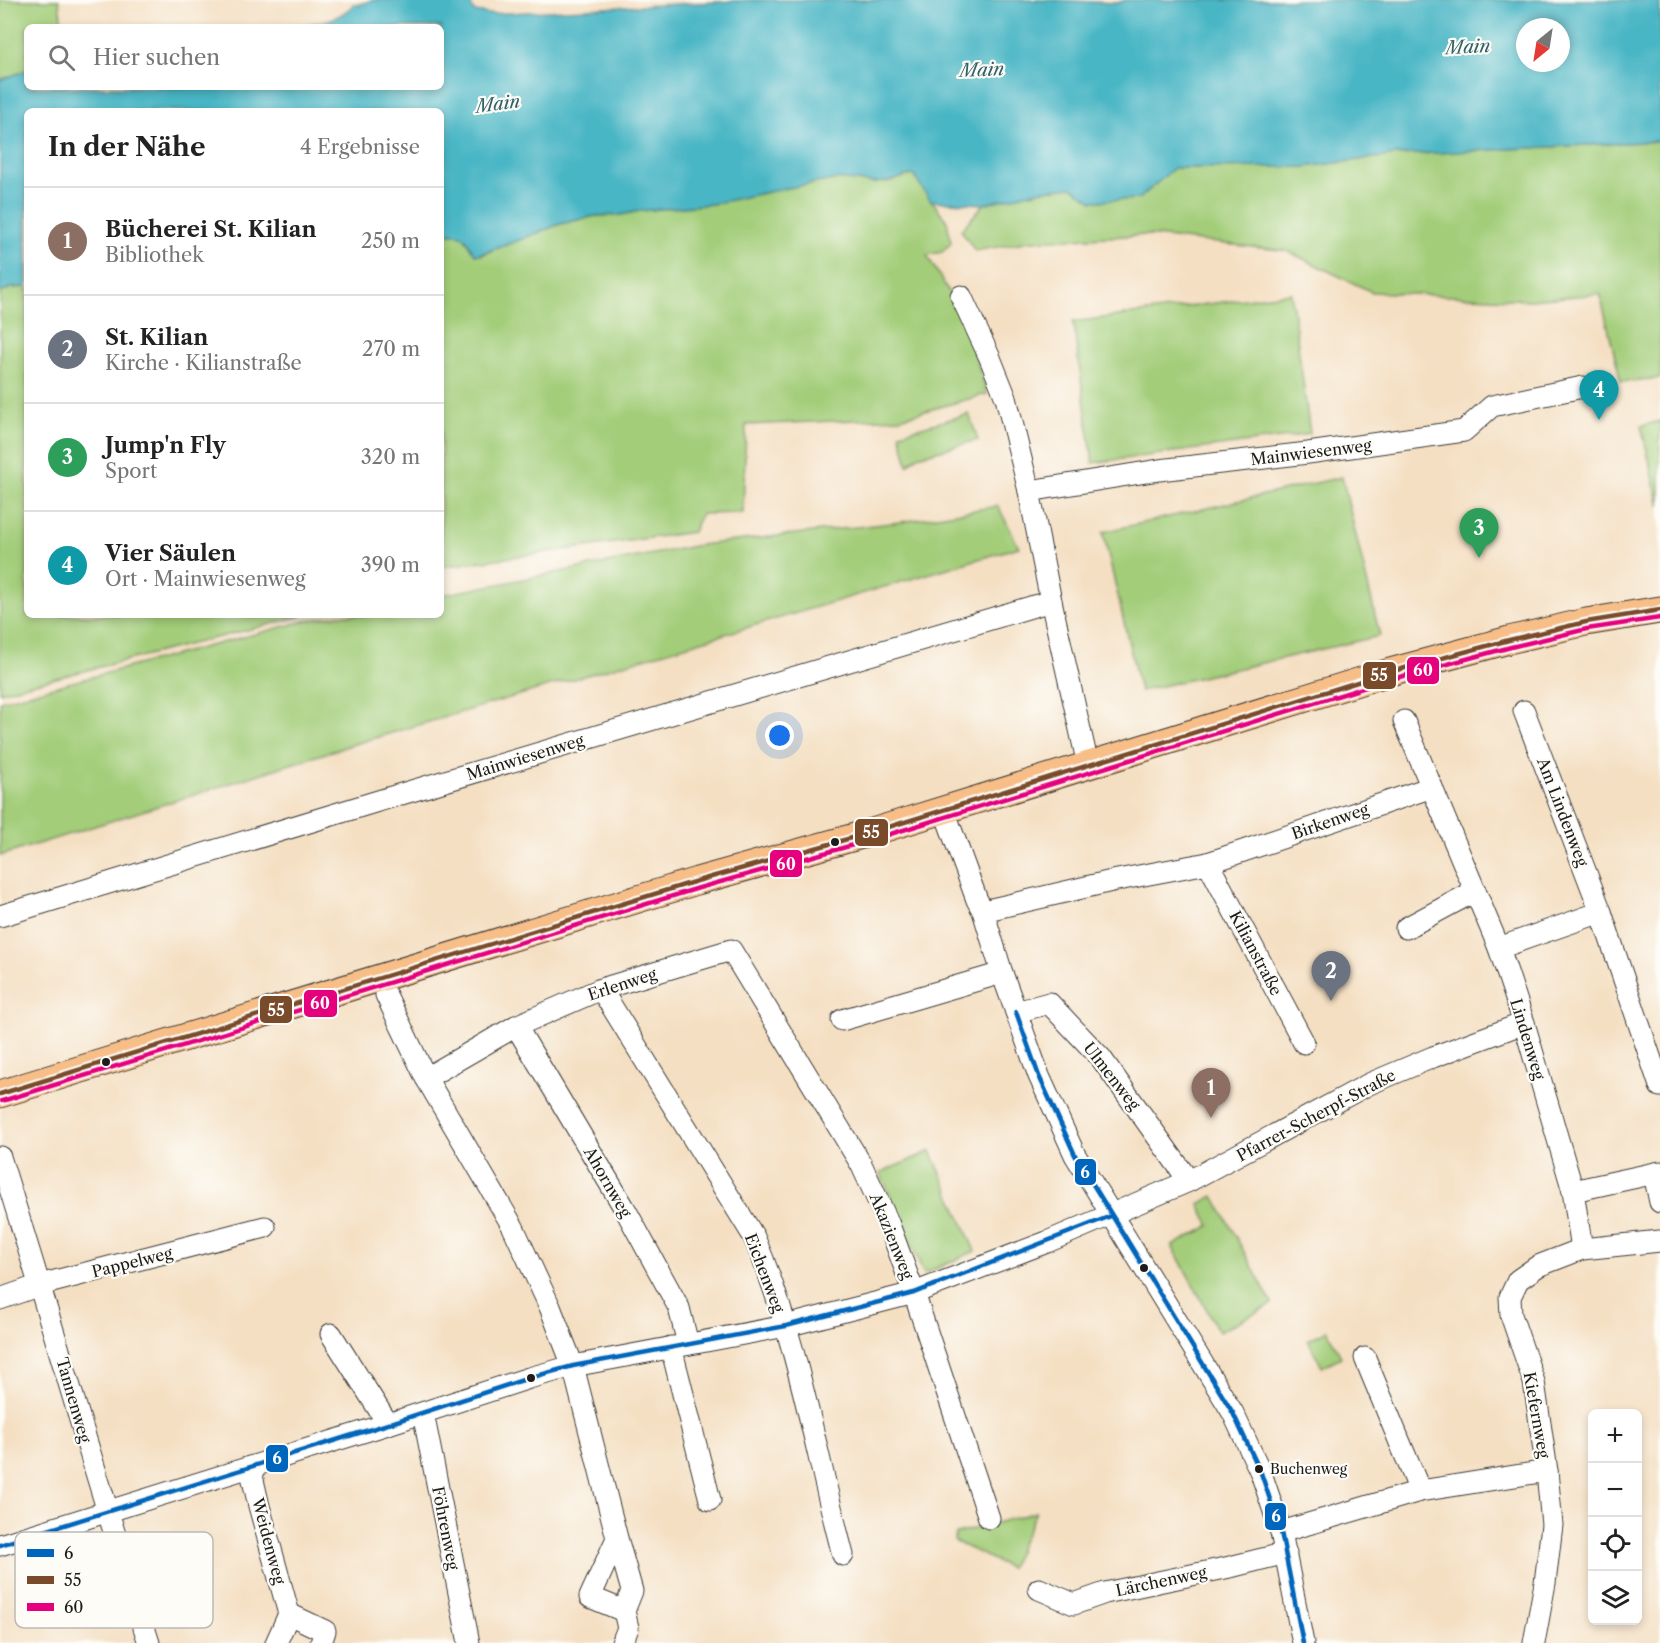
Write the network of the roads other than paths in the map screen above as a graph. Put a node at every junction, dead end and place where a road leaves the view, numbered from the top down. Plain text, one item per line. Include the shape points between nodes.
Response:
1 (961, 297) dead end
2 (1582, 387) dead end
3 (1029, 491) junction
4 (1051, 601) junction
5 (1660, 610) edge
6 (1524, 711) dead end
7 (1404, 722) dead end
8 (1088, 765) junction
9 (1432, 787) junction
10 (944, 810) junction
11 (1208, 862) junction
12 (1475, 891) junction
13 (983, 911) junction
14 (1601, 912) junction
15 (0, 916) edge
16 (1406, 928) dead end
17 (1499, 948) junction
18 (1002, 973) junction
19 (601, 989) junction
20 (386, 995) dead end
21 (1016, 1012) junction
22 (842, 1020) dead end
23 (1524, 1023) junction
24 (516, 1026) junction
25 (785, 1038) joint
26 (1304, 1043) dead end
27 (426, 1078) junction
28 (1660, 1086) edge
29 (0, 1094) edge
30 (0, 1157) edge
31 (1657, 1173) edge
32 (1189, 1181) junction
33 (1573, 1191) junction
34 (1660, 1202) edge
35 (1111, 1216) junction
36 (265, 1227) dead end
37 (1660, 1241) edge
38 (1582, 1249) junction
39 (40, 1285) junction
40 (914, 1293) junction
41 (0, 1299) edge
42 (786, 1326) junction
43 (331, 1334) dead end
44 (680, 1345) junction
45 (1365, 1358) dead end
46 (573, 1366) junction
47 (423, 1413) junction
48 (388, 1424) junction
49 (250, 1467) junction
50 (1548, 1471) junction
51 (1420, 1491) junction
52 (710, 1500) dead end
53 (107, 1513) junction
54 (989, 1518) dead end
55 (43, 1532) edge
56 (113, 1532) edge
57 (1281, 1532) junction
58 (617, 1538) junction
59 (15, 1541) edge
60 (0, 1545) edge
61 (1286, 1553) junction
62 (843, 1555) dead end
63 (1039, 1589) dead end
64 (624, 1611) junction
65 (289, 1614) junction
66 (144, 1628) edge
67 (149, 1643) edge
68 (276, 1643) edge
69 (321, 1643) edge
70 (469, 1643) edge
71 (622, 1643) edge
72 (1303, 1643) edge
73 (1534, 1643) edge

1 - 3 street via 1006,398
2 - 3 street, Mainwiesenweg via 1492,406 1464,430
3 - 4 street
4 - 8 street
4 - 15 street, Mainwiesenweg
5 - 8 main road via 1488,645
6 - 14 street, Am Lindenweg
7 - 9 street, Lindenweg
8 - 10 main road
9 - 11 street, Birkenweg
9 - 12 street, Lindenweg
10 - 13 street
10 - 29 main road
11 - 13 street, Birkenweg
11 - 26 street, Kilianstraße
12 - 16 street
12 - 17 street, Lindenweg
13 - 18 street
14 - 17 street
14 - 28 street, Am Lindenweg
17 - 23 street, Lindenweg
18 - 21 street
18 - 22 street
19 - 24 street, Erlenweg
19 - 25 street, Erlenweg via 731,950
19 - 42 street, Eichenweg via 754,1237
20 - 27 street
21 - 32 street, Ulmenweg via 1049,1003 1101,1058
21 - 35 street via 1053,1109
23 - 32 street, Pfarrer-Scherpf-Straße via 1369,1084
23 - 33 street, Lindenweg
24 - 27 street, Erlenweg
24 - 44 street, Ahornweg via 674,1298 679,1308
25 - 40 street, Akazienweg via 861,1164
27 - 46 street via 513,1227
30 - 39 street, Tannenweg
31 - 33 street
31 - 34 street
32 - 35 street, Pfarrer-Scherpf-Straße
33 - 38 street, Lindenweg
35 - 40 street
35 - 57 street via 1233,1413 1261,1473
36 - 39 street, Pappelweg
37 - 38 street
38 - 50 street, Kiefernweg via 1538,1266 1518,1280 1510,1297 1511,1315 1534,1382
39 - 41 street, Pappelweg
39 - 53 street, Tannenweg
40 - 42 street
40 - 54 street, Akazienweg
42 - 44 street
42 - 62 street, Eichenweg
43 - 48 street
44 - 46 street
44 - 52 street, Ahornweg
45 - 51 street
46 - 47 street
46 - 58 street
47 - 48 street
47 - 70 street, Föhrenweg
48 - 49 street
49 - 53 street
49 - 65 street, Weidenweg
50 - 51 street, Kiefernweg
50 - 73 street, Kiefernweg via 1552,1525
51 - 57 street, Kiefernweg
53 - 55 street
53 - 56 street, Tannenweg
57 - 61 street
58 - 64 street via 632,1591
58 - 64 street via 590,1597
59 - 60 street
61 - 63 street, Lärchenweg via 1105,1593 1074,1604
61 - 72 street
64 - 71 street via 628,1628
65 - 68 street
65 - 69 street via 326,1631
66 - 67 street, Tannenweg

